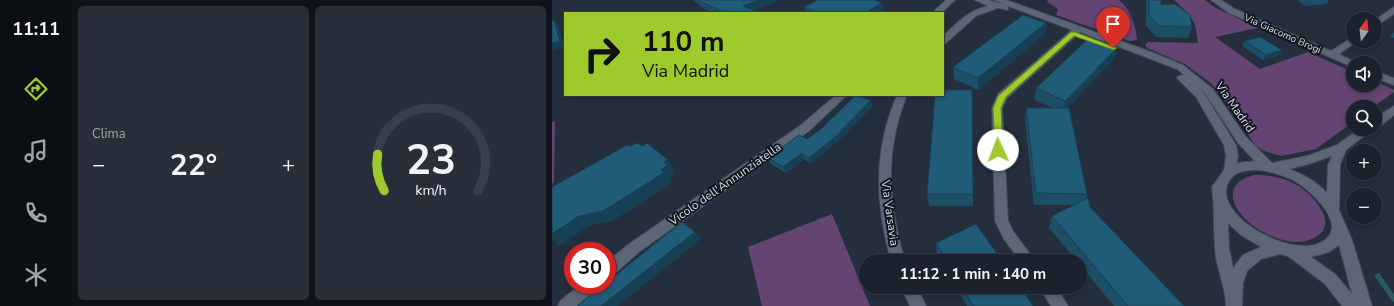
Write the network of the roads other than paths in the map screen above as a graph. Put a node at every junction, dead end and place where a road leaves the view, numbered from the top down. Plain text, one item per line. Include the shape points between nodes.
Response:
1 (951, 0) edge
2 (979, 0) edge
3 (1215, 0) edge
4 (998, 3) edge
5 (1394, 10) edge
6 (937, 12) edge
7 (1382, 19) edge
8 (1075, 31) junction
9 (944, 40) edge
10 (1346, 45) edge
11 (1332, 55) junction
12 (1346, 61) edge
13 (1382, 77) edge
14 (1394, 82) edge
15 (841, 96) edge
16 (902, 96) edge
17 (1394, 110) edge
18 (1382, 119) edge
19 (1358, 136) edge
20 (1347, 144) edge
21 (1346, 145) joint
22 (1270, 167) junction
23 (1230, 172) junction
24 (1221, 200) junction
25 (1333, 208) junction
26 (1339, 224) junction
27 (1286, 250) junction
28 (896, 254) edge
29 (1023, 254) edge
30 (616, 263) edge
31 (580, 294) edge
32 (912, 294) edge
33 (1052, 294) edge
34 (1233, 300) edge
35 (566, 306) edge
36 (918, 306) edge
37 (1060, 306) edge
38 (1352, 306) edge
39 (1364, 306) edge

1 - 6 street
2 - 4 street, Via Madrid
3 - 11 street, Via Giacomo Brogi
4 - 8 street, Via Madrid
4 - 9 street via 977,11
5 - 7 street
8 - 22 street, Via Madrid via 1158,57 1185,71 1209,91 1242,140
8 - 23 street, Via Madrid via 1160,65 1192,86 1204,100 1230,145
8 - 29 street via 1002,96 997,108 1001,206 999,217
10 - 11 street
11 - 12 street, Via Giacomo Brogi
13 - 14 street
15 - 30 street, Vicolo dell'Annunziatella via 805,128
16 - 28 street, Via Varsavia via 889,127 884,168 885,195
17 - 18 street
19 - 20 street
21 - 22 street via 1313,159
21 - 25 street via 1334,165
22 - 23 street via 1243,166
22 - 25 street via 1307,183 1321,193
23 - 24 street via 1220,186
24 - 27 street via 1225,210 1243,229 1255,238
24 - 34 street via 1220,235 1224,267
25 - 26 street
26 - 27 street via 1335,240 1328,246 1319,250
26 - 39 street
27 - 34 street via 1259,252 1247,259 1238,271
27 - 38 street via 1330,278
31 - 35 street
32 - 36 street
33 - 37 street

